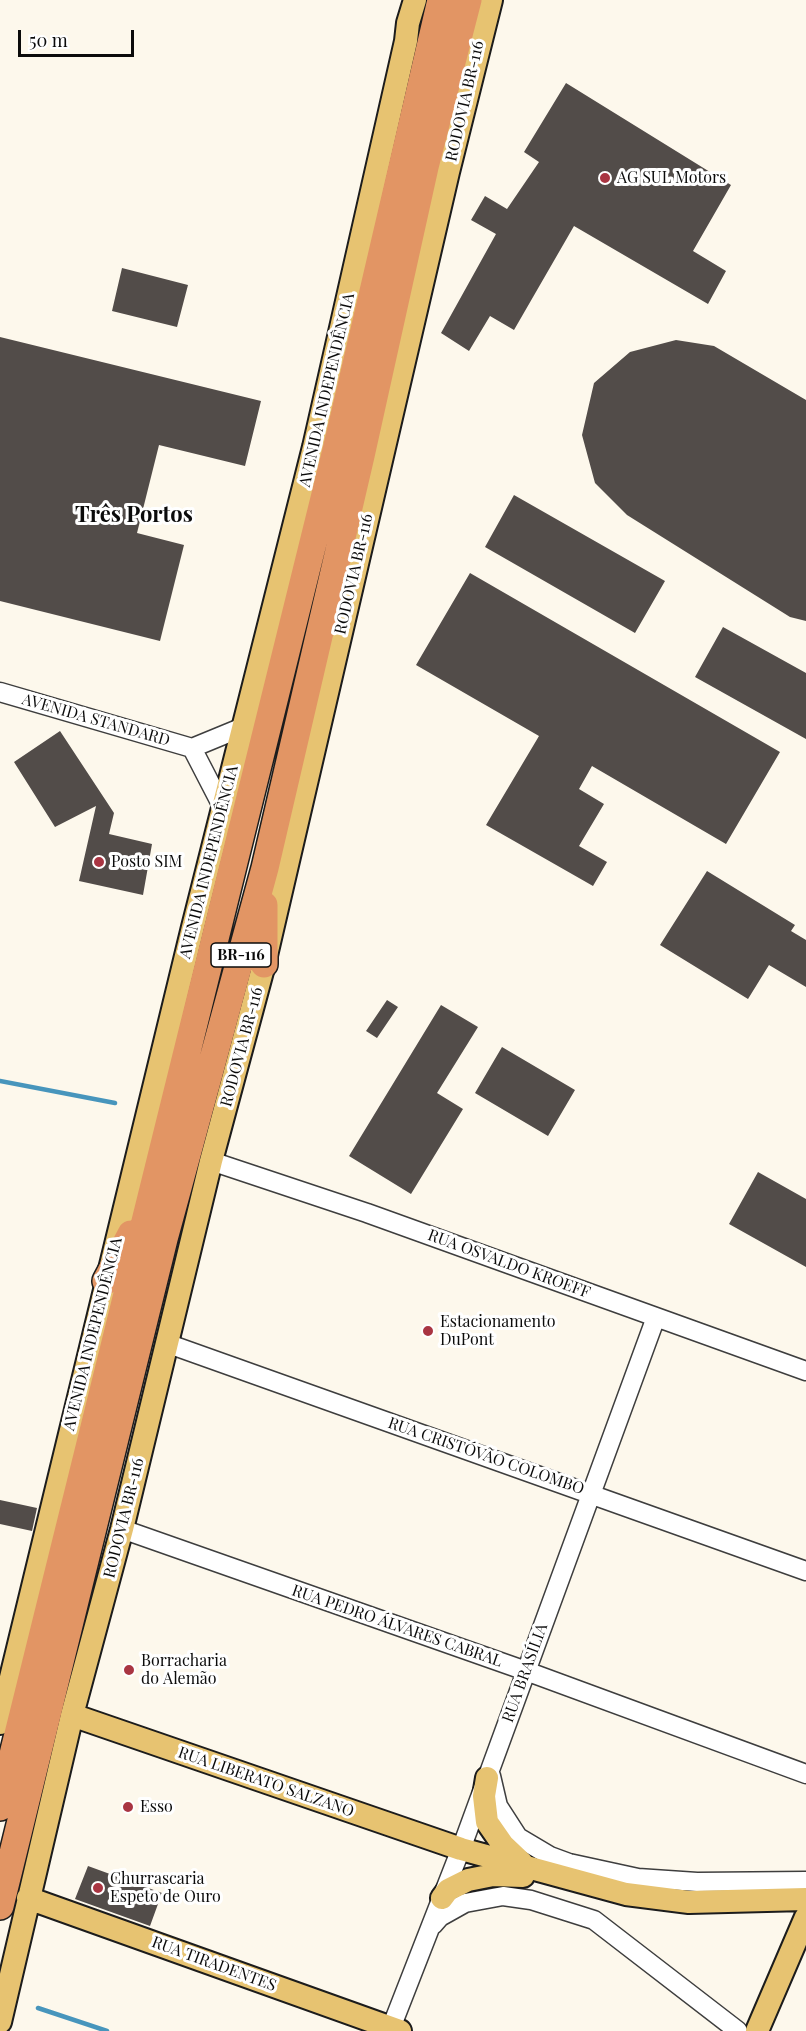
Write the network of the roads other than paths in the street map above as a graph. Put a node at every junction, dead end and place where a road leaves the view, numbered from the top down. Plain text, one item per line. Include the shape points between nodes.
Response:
1 (416, 0) edge
2 (441, 0) edge
3 (468, 0) edge
4 (492, 0) edge
5 (0, 692) edge
6 (243, 727) junction
7 (192, 748) junction
8 (223, 808) junction
9 (264, 868) junction
10 (264, 964) junction
11 (211, 1161) junction
12 (150, 1198) junction
13 (106, 1281) junction
14 (656, 1317) junction
15 (166, 1343) junction
16 (806, 1371) edge
17 (591, 1493) junction
18 (122, 1529) junction
19 (806, 1571) edge
20 (526, 1671) junction
21 (72, 1715) junction
22 (0, 1723) edge
23 (488, 1774) junction
24 (806, 1774) edge
25 (0, 1807) edge
26 (461, 1849) junction
27 (529, 1873) junction
28 (806, 1881) edge
29 (28, 1898) junction
30 (442, 1898) junction
31 (806, 1899) edge
32 (0, 1906) edge
33 (806, 1910) edge
34 (806, 1917) edge
35 (430, 1928) junction
36 (0, 2022) edge
37 (396, 2029) edge
38 (738, 2031) edge
39 (757, 2031) edge

1 - 6 main road, AVENIDA INDEPENDÊNCIA via 314,447
2 - 12 highway, BR-116 via 336,450
3 - 9 highway, RODOVIA BR-116 / BR-116 via 424,167
4 - 10 main road, RODOVIA BR-116 via 448,172
5 - 7 street, AVENIDA STANDARD
6 - 7 street, AVENIDA STANDARD
6 - 8 main road, AVENIDA INDEPENDÊNCIA
7 - 8 street, AVENIDA STANDARD
8 - 13 main road, AVENIDA INDEPENDÊNCIA
9 - 10 highway
9 - 32 highway, RODOVIA BR-116 / BR-116 via 164,1239
10 - 11 main road, RODOVIA BR-116
11 - 14 street, RUA OSVALDO KROEFF
11 - 15 main road, RODOVIA BR-116
12 - 13 highway
12 - 25 highway, BR-116
13 - 22 main road, AVENIDA INDEPENDÊNCIA
14 - 16 street, RUA OSVALDO KROEFF
14 - 17 street, RUA BRASÍLIA
15 - 17 street, RUA CRISTÓVÃO COLOMBO
15 - 18 main road, RODOVIA BR-116
17 - 19 street, RUA CRISTÓVÃO COLOMBO
17 - 20 street, RUA BRASÍLIA
18 - 20 street, RUA PEDRO ÁLVARES CABRAL
18 - 21 main road, RODOVIA BR-116
20 - 23 street, RUA BRASÍLIA
20 - 24 street, RUA PEDRO ÁLVARES CABRAL
21 - 26 main road, RUA LIBERATO SALZANO
21 - 29 main road, RODOVIA BR-116
23 - 26 street, RUA BRASÍLIA
23 - 27 main road via 484,1804 488,1822
23 - 28 street via 493,1794 518,1837 550,1857 638,1878
26 - 27 main road, RUA LIBERATO SALZANO
26 - 30 street, RUA BRASÍLIA
27 - 30 main road via 468,1880 448,1890
27 - 31 main road via 626,1894 690,1902
27 - 33 main road via 634,1908 732,1914
29 - 36 main road, RODOVIA BR-116
29 - 37 main road, RUA TIRADENTES
30 - 35 street, RUA BRASÍLIA
34 - 39 main road
35 - 37 street, RUA BRASÍLIA
35 - 38 street via 440,1917 465,1903 503,1896 531,1899 594,1920

